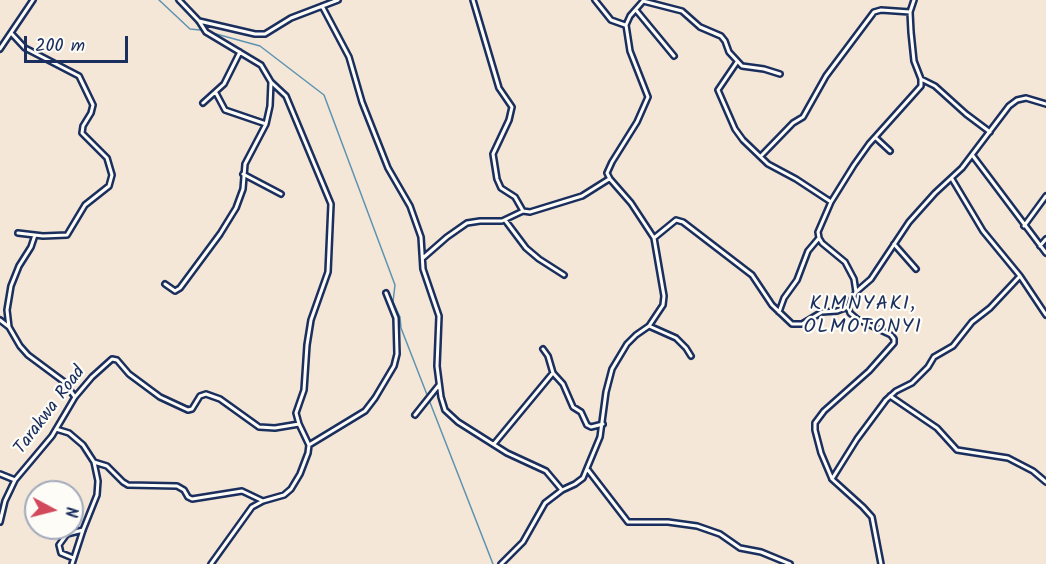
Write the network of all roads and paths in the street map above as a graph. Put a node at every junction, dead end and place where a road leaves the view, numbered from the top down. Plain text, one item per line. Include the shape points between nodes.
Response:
1 (33, 0) edge
2 (179, 0) edge
3 (338, 0) edge
4 (473, 0) edge
5 (595, 0) edge
6 (914, 0) edge
7 (643, 1) edge
8 (322, 6) junction
9 (636, 10) junction
10 (910, 12) junction
11 (199, 21) junction
12 (626, 25) junction
13 (11, 33) junction
14 (0, 49) edge
15 (240, 51) junction
16 (674, 56) dead end
17 (737, 62) junction
18 (780, 74) dead end
19 (921, 79) junction
20 (272, 82) junction
21 (216, 93) junction
22 (203, 103) dead end
23 (1046, 104) edge
24 (266, 124) junction
25 (990, 132) junction
26 (876, 138) junction
27 (890, 151) dead end
28 (760, 156) junction
29 (972, 156) junction
30 (243, 174) junction
31 (610, 179) junction
32 (952, 179) junction
33 (281, 194) dead end
34 (1046, 196) edge
35 (831, 202) junction
36 (523, 211) junction
37 (505, 220) junction
38 (1024, 226) junction
39 (18, 233) dead end
40 (35, 235) junction
41 (654, 238) junction
42 (819, 238) junction
43 (1046, 239) edge
44 (894, 244) junction
45 (1040, 246) junction
46 (1046, 253) edge
47 (422, 259) junction
48 (916, 268) dead end
49 (564, 275) dead end
50 (1020, 276) junction
51 (165, 284) dead end
52 (386, 292) dead end
53 (856, 292) junction
54 (848, 306) junction
55 (779, 312) junction
56 (1046, 315) edge
57 (0, 320) edge
58 (649, 326) junction
59 (9, 327) junction
60 (543, 349) dead end
61 (691, 356) dead end
62 (553, 374) junction
63 (439, 385) junction
64 (890, 396) junction
65 (75, 398) junction
66 (415, 415) dead end
67 (299, 424) junction
68 (603, 424) junction
69 (56, 429) junction
70 (494, 444) junction
71 (309, 445) junction
72 (94, 462) junction
73 (588, 470) junction
74 (0, 474) edge
75 (832, 479) junction
76 (15, 480) junction
77 (1046, 482) edge
78 (562, 490) junction
79 (263, 501) junction
80 (0, 522) edge
81 (84, 528) edge
82 (63, 540) edge
83 (79, 540) edge
84 (73, 558) junction
85 (72, 564) edge
86 (211, 564) edge
87 (501, 564) edge
88 (790, 564) edge
89 (881, 564) edge

1 - 13 street
2 - 11 street
3 - 8 street
4 - 36 street via 499,88 512,107 494,149 497,178 501,188 515,197
5 - 12 street via 611,20
6 - 10 street
7 - 9 street
7 - 17 street via 682,11 700,27 721,36
8 - 11 street via 265,34
8 - 47 street via 349,57 388,168 413,213 421,237
9 - 12 street
9 - 16 street
10 - 19 street via 914,61
10 - 28 street via 874,12 826,76 803,117
11 - 15 street via 206,32
12 - 31 street via 630,51 648,98 612,162
13 - 14 street
13 - 40 street via 25,48 79,76 93,105 82,133 107,158 112,175 109,186 86,205 67,235
15 - 20 street via 261,65
15 - 21 street
17 - 18 street
17 - 28 street via 718,93 739,134
19 - 25 street via 941,90
19 - 26 street via 919,88
20 - 24 street
20 - 67 street via 290,104 331,204 328,272 308,336 304,390 296,413
21 - 22 street
21 - 24 street via 225,110
23 - 25 street via 1030,98 1017,100
24 - 30 street
25 - 29 street
26 - 27 street
26 - 35 street
28 - 35 street
29 - 32 street
29 - 38 street
30 - 33 street
30 - 51 street via 240,199 214,242 177,290
31 - 36 street via 563,203
31 - 41 street via 632,203
32 - 44 street via 922,207
32 - 50 street via 984,231
34 - 38 street
35 - 42 street via 821,222
36 - 37 street
37 - 47 street via 467,223
37 - 49 street via 526,248
38 - 45 street
39 - 40 street
40 - 59 street via 12,286 7,310
41 - 55 street via 676,220 683,222 752,275
41 - 58 street via 664,301
42 - 53 street via 849,267
42 - 55 street via 808,251
43 - 45 street
44 - 48 street
44 - 53 street via 871,279
45 - 46 street
47 - 63 street via 439,316
50 - 56 street
50 - 64 street via 953,346 932,359 912,383
52 - 71 street via 396,318 394,366 365,411
53 - 54 street
54 - 55 street via 819,313 797,325 787,322
54 - 75 street via 852,316 891,335 894,341 815,423 816,439
57 - 59 street
58 - 61 street via 676,338
58 - 68 street via 632,339 612,369
59 - 65 street via 28,355 63,381
60 - 62 street
62 - 68 street via 587,425
62 - 70 street
63 - 66 street
63 - 70 street via 442,404 452,417
64 - 75 street
64 - 77 street via 937,428 957,450 1008,458
65 - 67 street, Tarakwa Road via 98,371 115,359 160,397 188,410 206,394 220,399 259,427
65 - 69 street, Tarakwa Road
67 - 71 street
68 - 73 street
69 - 72 street via 78,440
69 - 76 street, Tarakwa Road
70 - 78 street via 546,471
71 - 79 street via 291,489
72 - 79 street via 107,466 128,485 177,486 192,499 242,491
72 - 81 street via 97,495
73 - 78 street via 580,481
73 - 88 street via 628,522 697,526 720,534 740,548
74 - 76 street
75 - 89 street via 870,513
76 - 80 street, Tarakwa Road
78 - 87 street via 545,503 522,542
79 - 86 street via 248,512
82 - 84 street via 61,553
83 - 84 street
84 - 85 street

